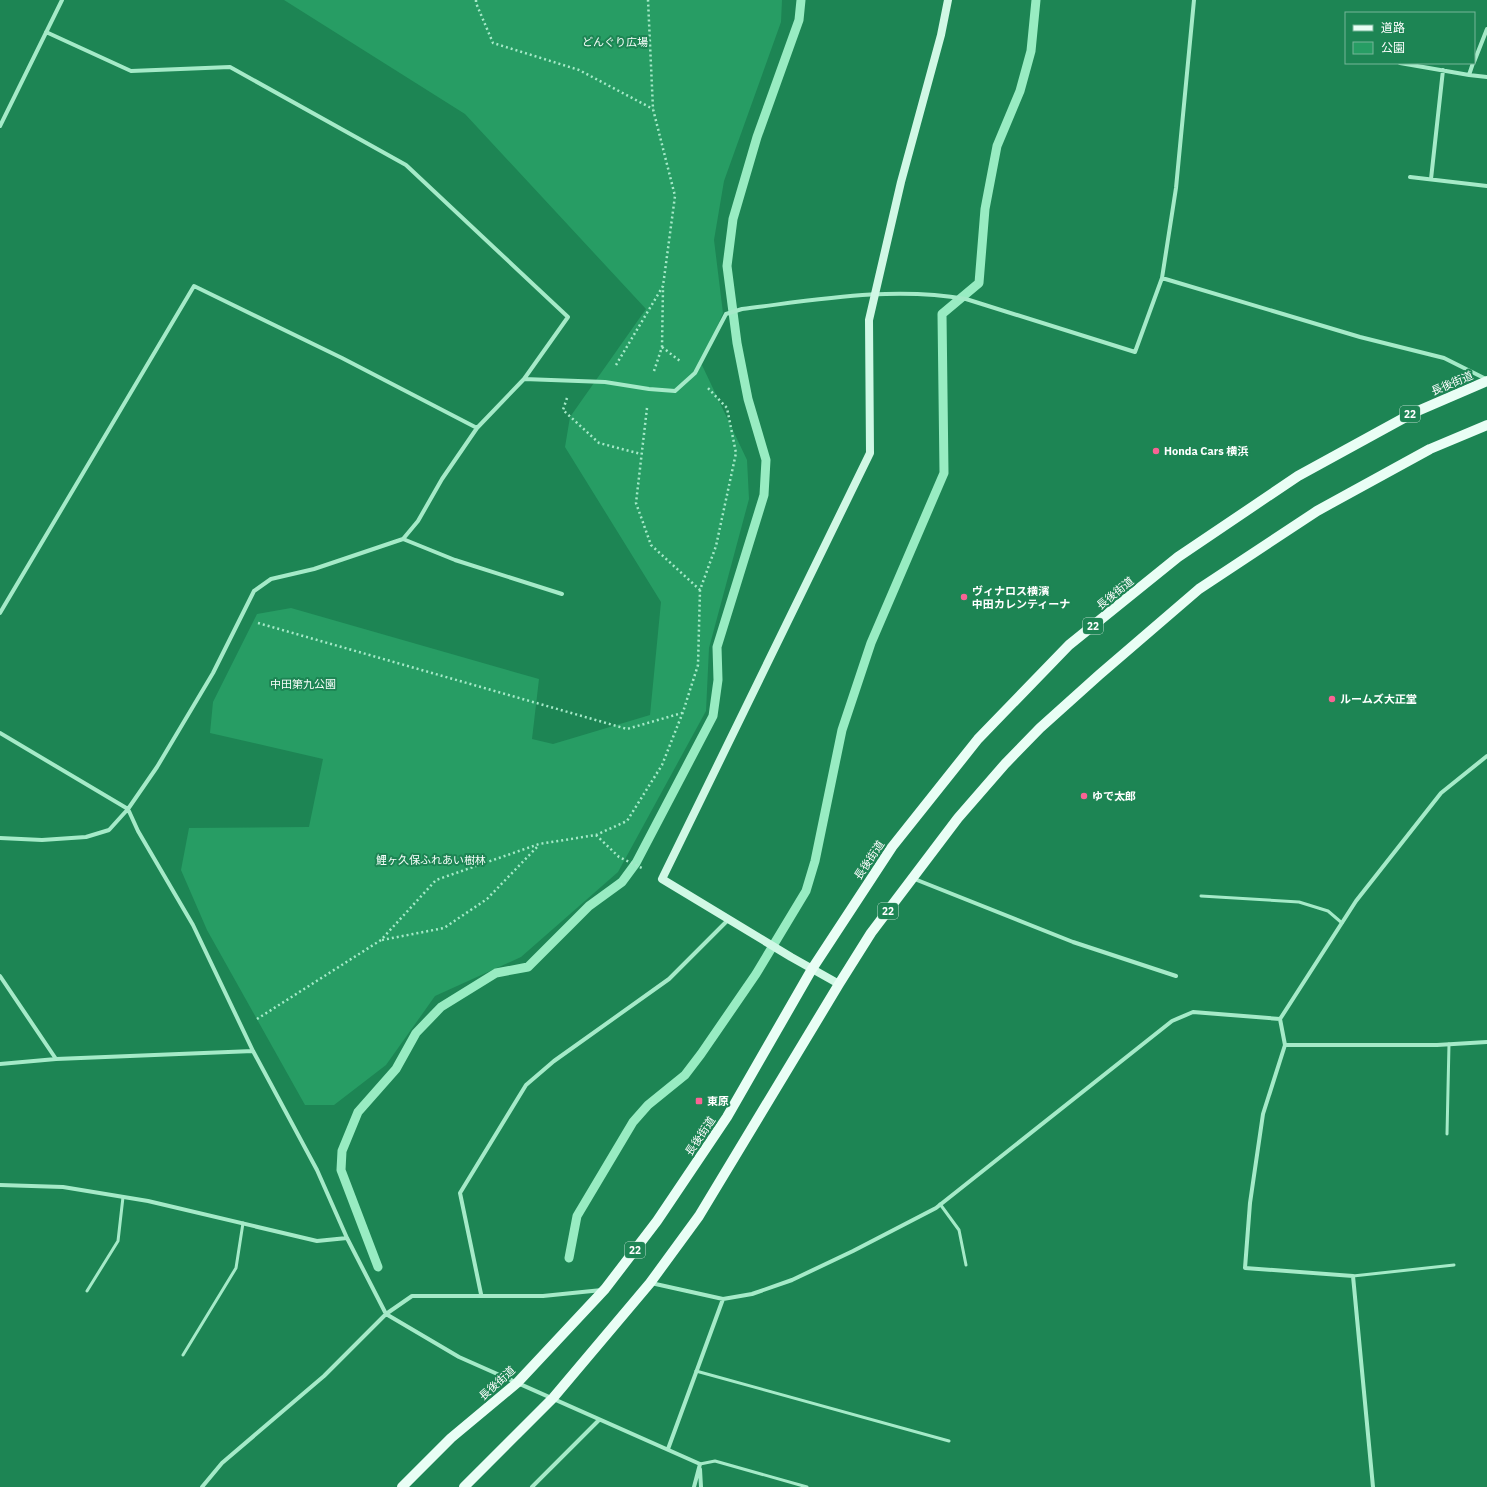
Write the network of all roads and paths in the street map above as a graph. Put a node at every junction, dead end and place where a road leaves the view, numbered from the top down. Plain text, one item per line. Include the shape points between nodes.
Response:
1 (62, 0) edge
2 (476, 0) edge
3 (648, 0) edge
4 (948, 0) edge
5 (1194, 0) edge
6 (1487, 29) edge
7 (46, 32) junction
8 (1475, 59) edge
9 (1406, 64) edge
10 (1473, 64) edge
11 (1443, 70) junction
12 (1469, 75) junction
13 (1487, 77) edge
14 (653, 109) junction
15 (0, 126) edge
16 (1410, 177) dead end
17 (1431, 179) junction
18 (1487, 186) edge
19 (1162, 278) junction
20 (874, 293) junction
21 (695, 373) junction
22 (524, 379) junction
23 (573, 381) junction
24 (1487, 381) edge
25 (605, 382) junction
26 (1487, 425) edge
27 (477, 428) junction
28 (403, 539) junction
29 (700, 590) junction
30 (562, 594) dead end
31 (0, 613) edge
32 (241, 618) junction
33 (683, 712) junction
34 (0, 733) edge
35 (1487, 756) edge
36 (128, 809) junction
37 (596, 835) junction
38 (0, 838) edge
39 (539, 844) junction
40 (644, 869) dead end
41 (912, 878) junction
42 (1201, 896) dead end
43 (729, 919) junction
44 (1342, 924) junction
45 (381, 940) junction
46 (812, 969) junction
47 (0, 976) edge
48 (1176, 976) dead end
49 (839, 984) junction
50 (1280, 1019) junction
51 (242, 1028) junction
52 (1487, 1042) edge
53 (1449, 1044) junction
54 (1285, 1045) junction
55 (254, 1051) junction
56 (56, 1059) junction
57 (0, 1064) edge
58 (1447, 1134) dead end
59 (0, 1186) edge
60 (123, 1197) junction
61 (940, 1204) junction
62 (243, 1224) junction
63 (347, 1238) junction
64 (966, 1265) dead end
65 (1454, 1265) dead end
66 (1353, 1276) junction
67 (650, 1283) junction
68 (605, 1289) junction
69 (87, 1291) dead end
70 (481, 1294) junction
71 (723, 1299) junction
72 (386, 1314) junction
73 (182, 1355) dead end
74 (696, 1371) junction
75 (517, 1383) junction
76 (553, 1398) junction
77 (599, 1420) junction
78 (949, 1441) dead end
79 (668, 1450) junction
80 (700, 1464) junction
81 (202, 1487) edge
82 (402, 1487) edge
83 (464, 1487) edge
84 (532, 1487) edge
85 (694, 1487) edge
86 (701, 1487) edge
87 (807, 1487) edge
88 (1373, 1487) edge

1 - 7 street
2 - 14 path via 493,43 579,70
3 - 14 path
4 - 20 street
5 - 19 street via 1176,188
6 - 8 street
7 - 15 street
7 - 22 street via 131,71 230,68 406,165 568,317
9 - 11 street
10 - 12 street
11 - 12 street
11 - 17 street
12 - 13 street
14 - 25 path via 675,196 663,286
16 - 17 street
17 - 18 street
19 - 20 street via 1135,352 966,299 939,294
19 - 24 street via 1360,337 1444,358
20 - 21 street via 742,309 726,314
20 - 43 street via 869,320 870,453 662,879
21 - 25 street via 675,391
21 - 29 path via 727,408 736,453 716,546
22 - 23 street
22 - 27 street
23 - 25 street
23 - 29 path via 563,410 599,443 641,454 636,503 651,545
24 - 46 main road, 長後街道 / 22 via 1413,412 1298,476 1178,557 1070,645 978,739 892,846
26 - 41 main road, 22 via 1430,449 1317,511 1200,589 1099,674 1040,728 958,818
27 - 28 street via 442,479 418,521
27 - 31 street via 342,358 194,286
28 - 30 street via 455,560
28 - 32 street via 314,569 270,579 254,591
29 - 33 path via 698,664
32 - 33 path via 627,729
32 - 36 street via 213,674 157,767
33 - 37 path via 662,765 627,821
34 - 36 street
35 - 44 street via 1441,793 1356,901
36 - 38 street via 109,830 86,837 42,840
36 - 51 street via 138,831 193,925
37 - 39 path
37 - 40 path via 619,857
39 - 45 path via 436,880
39 - 45 path via 487,899 444,928
41 - 48 street via 1073,942
41 - 49 main road, 22 via 871,933
42 - 44 lane via 1299,902 1328,911
43 - 46 street
43 - 70 street via 669,979 554,1061 526,1085 460,1193
44 - 50 street
45 - 51 path
46 - 49 street
46 - 68 main road, 長後街道 / 22 via 727,1117 657,1221
47 - 56 street
49 - 67 main road, 22 via 699,1216
50 - 54 street
50 - 61 street via 1193,1012 1172,1020
51 - 55 street
52 - 53 street
53 - 54 street
53 - 58 lane
54 - 66 street via 1263,1114 1250,1203 1245,1268
55 - 56 street
55 - 63 street via 317,1170
56 - 57 street
59 - 60 street via 63,1188
60 - 62 street via 148,1200
60 - 69 lane via 118,1241
61 - 64 lane via 959,1230
61 - 71 street via 853,1251 792,1280 752,1294
62 - 63 street via 317,1241
62 - 73 lane via 236,1268
63 - 72 street
65 - 66 lane
66 - 88 street
67 - 71 street
67 - 76 main road, 22
68 - 70 street via 543,1296
68 - 75 main road, 長後街道 / 22
70 - 72 street via 412,1296
71 - 74 street
72 - 75 street via 459,1357
72 - 81 street via 324,1376 222,1463
74 - 78 lane
74 - 79 street
75 - 76 street
75 - 82 main road, 長後街道 / 22 via 451,1438
76 - 77 street
76 - 83 main road, 22
77 - 79 street
77 - 84 street
79 - 80 street
80 - 85 street
80 - 86 street
80 - 87 lane via 715,1461

